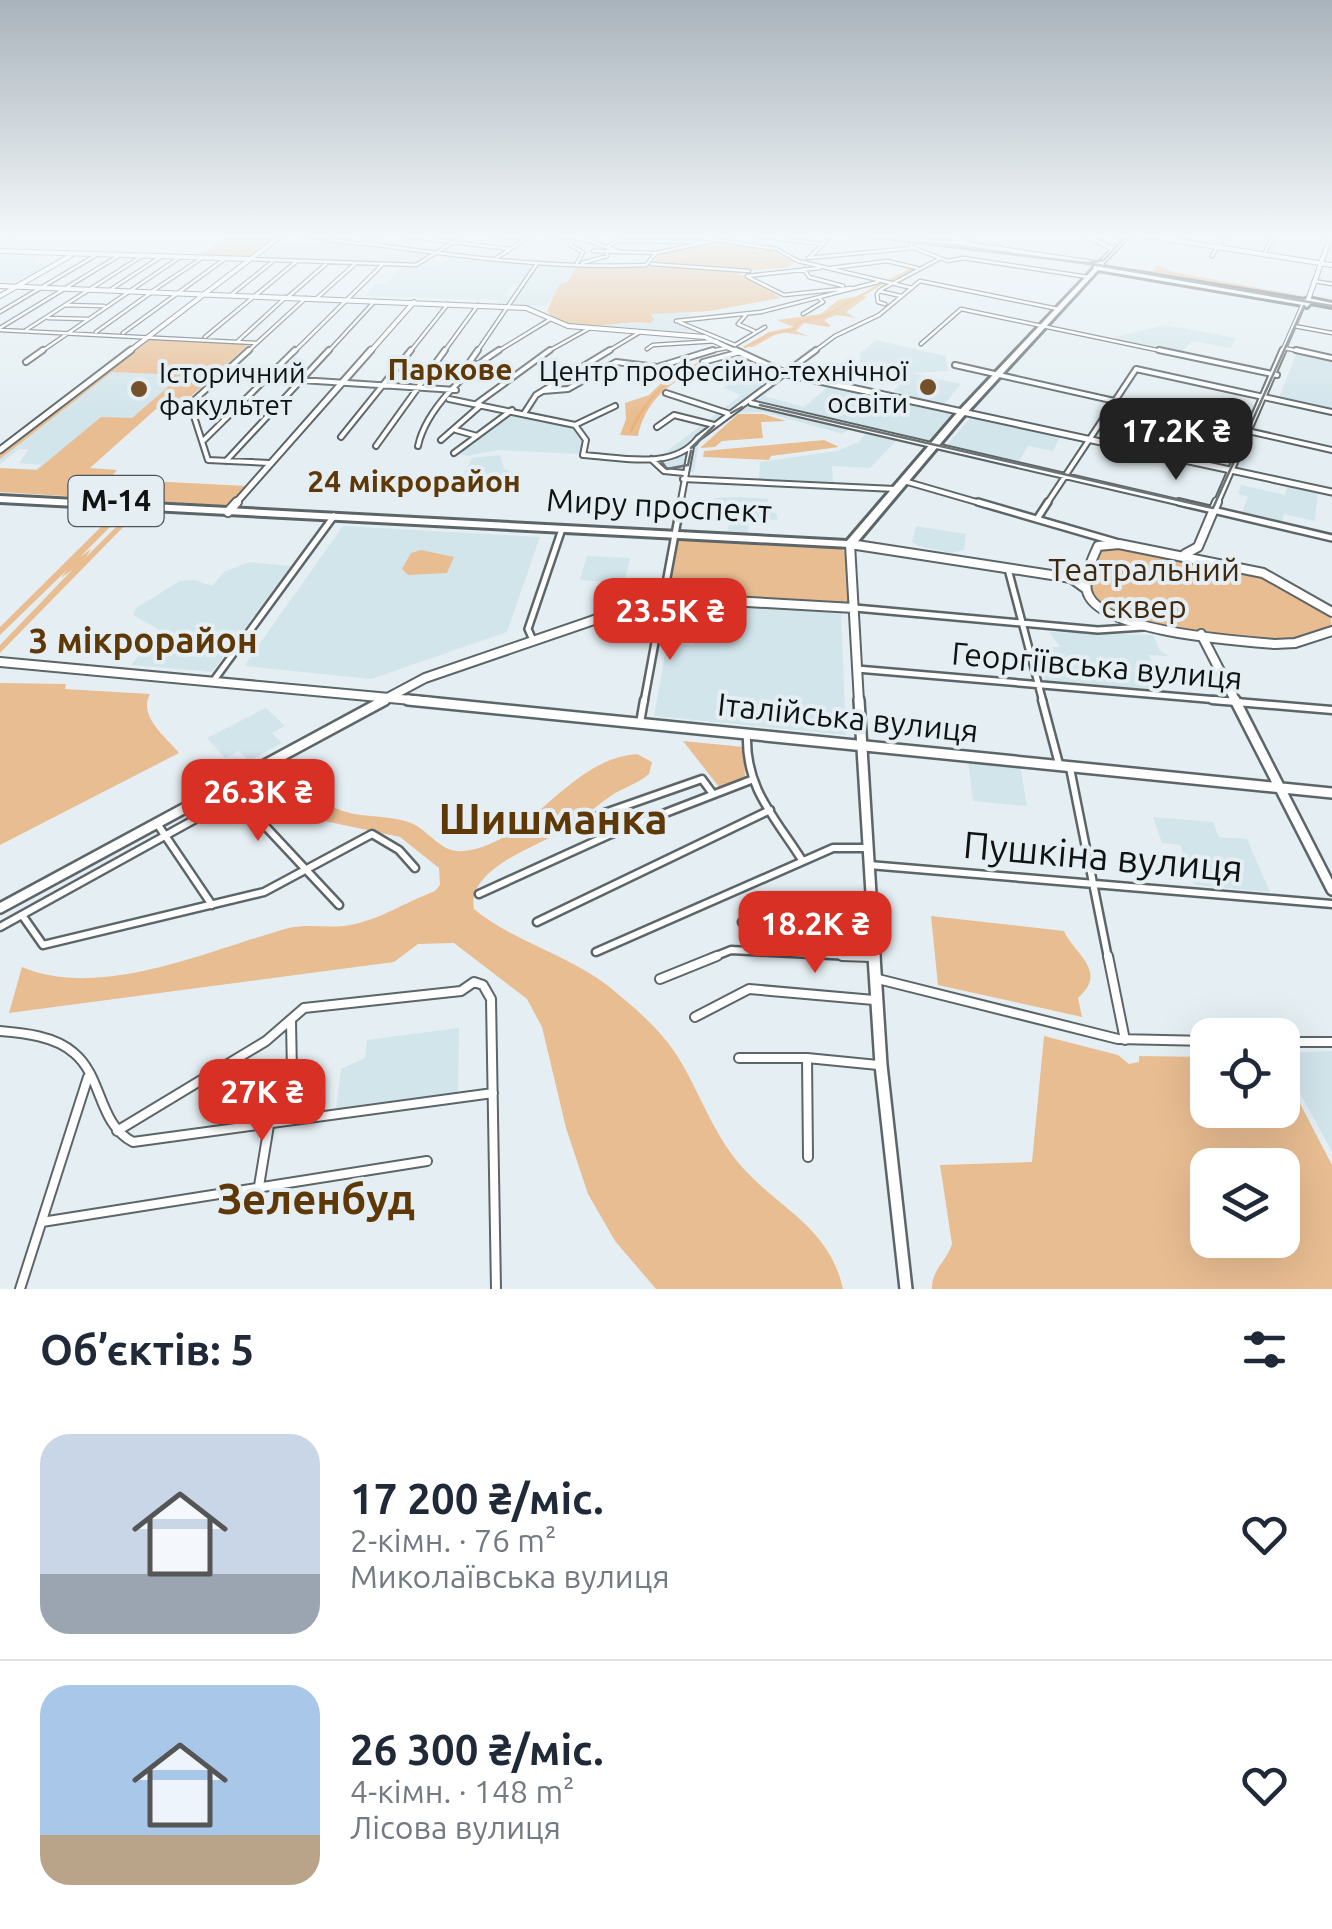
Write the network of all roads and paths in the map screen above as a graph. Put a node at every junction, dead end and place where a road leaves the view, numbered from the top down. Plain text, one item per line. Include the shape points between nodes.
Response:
1 (29, 295) edge
2 (54, 295) edge
3 (81, 295) edge
4 (123, 295) edge
5 (148, 295) edge
6 (175, 295) edge
7 (203, 295) edge
8 (235, 295) edge
9 (320, 295) edge
10 (352, 295) edge
11 (515, 295) edge
12 (829, 295) edge
13 (879, 295) edge
14 (897, 295) edge
15 (990, 295) edge
16 (1071, 295) edge
17 (1249, 295) edge
18 (1309, 295) edge
19 (254, 296) junction
20 (901, 296) joint
21 (287, 297) junction
22 (306, 298) junction
23 (317, 298) junction
24 (817, 298) junction
25 (347, 300) junction
26 (375, 301) junction
27 (414, 302) junction
28 (448, 304) junction
29 (887, 304) junction
30 (1306, 304) junction
31 (1332, 304) edge
32 (65, 305) junction
33 (478, 305) junction
34 (107, 306) junction
35 (508, 306) junction
36 (1058, 309) junction
37 (0, 312) edge
38 (803, 314) dead end
39 (746, 315) junction
40 (46, 318) junction
41 (88, 319) junction
42 (550, 320) junction
43 (1042, 326) junction
44 (1296, 326) junction
45 (765, 327) dead end
46 (590, 328) junction
47 (0, 329) edge
48 (24, 331) junction
49 (642, 331) junction
50 (757, 332) junction
51 (68, 333) junction
52 (1332, 333) edge
53 (94, 334) junction
54 (703, 334) junction
55 (120, 335) junction
56 (150, 336) junction
57 (203, 339) junction
58 (238, 341) junction
59 (715, 342) junction
60 (256, 343) junction
61 (921, 344) dead end
62 (726, 348) junction
63 (647, 349) dead end
64 (1286, 349) junction
65 (740, 352) junction
66 (599, 357) junction
67 (1332, 358) edge
68 (26, 362) dead end
69 (616, 362) junction
70 (703, 362) dead end
71 (477, 364) junction
72 (955, 365) dead end
73 (787, 374) junction
74 (998, 374) junction
75 (1275, 374) junction
76 (222, 375) junction
77 (266, 378) junction
78 (301, 379) junction
79 (346, 382) junction
80 (384, 384) junction
81 (418, 386) junction
82 (456, 390) junction
83 (543, 391) junction
84 (666, 392) dead end
85 (1265, 397) junction
86 (449, 400) junction
87 (1115, 401) junction
88 (749, 402) junction
89 (479, 404) junction
90 (615, 406) dead end
91 (512, 410) junction
92 (526, 412) junction
93 (1332, 412) edge
94 (962, 413) junction
95 (731, 414) junction
96 (575, 424) junction
97 (716, 426) junction
98 (657, 427) dead end
99 (455, 429) junction
100 (1250, 432) junction
101 (477, 436) junction
102 (342, 438) dead end
103 (442, 440) dead end
104 (1089, 440) junction
105 (202, 441) junction
106 (934, 445) junction
107 (376, 446) dead end
108 (418, 446) dead end
109 (0, 450) edge
110 (691, 450) junction
111 (1332, 450) edge
112 (454, 452) dead end
113 (656, 459) junction
114 (226, 461) junction
115 (273, 464) junction
116 (1233, 471) junction
117 (684, 476) junction
118 (1066, 476) junction
119 (899, 485) junction
120 (1332, 492) edge
121 (0, 497) edge
122 (234, 510) junction
123 (1215, 511) junction
124 (334, 516) junction
125 (1037, 519) junction
126 (562, 528) junction
127 (675, 535) junction
128 (1332, 538) edge
129 (850, 544) junction
130 (1132, 546) junction
131 (1170, 554) junction
132 (1217, 563) junction
133 (1008, 568) junction
134 (1086, 573) junction
135 (1071, 578) junction
136 (1085, 588) junction
137 (664, 596) junction
138 (854, 608) junction
139 (1331, 611) edge
140 (1020, 622) junction
141 (1146, 628) junction
142 (1332, 631) edge
143 (1201, 634) junction
144 (533, 640) junction
145 (0, 662) edge
146 (857, 668) junction
147 (214, 680) junction
148 (1037, 683) junction
149 (387, 697) junction
150 (1235, 700) junction
151 (1332, 710) edge
152 (640, 722) junction
153 (747, 733) junction
154 (862, 745) junction
155 (1064, 765) junction
156 (752, 780) junction
157 (1279, 788) junction
158 (1332, 793) edge
159 (713, 794) junction
160 (770, 810) junction
161 (156, 823) junction
162 (610, 834) junction
163 (165, 836) junction
164 (868, 848) junction
165 (802, 860) junction
166 (869, 864) junction
167 (306, 867) junction
168 (416, 868) dead end
169 (1096, 884) junction
170 (1332, 890) edge
171 (479, 894) dead end
172 (1332, 904) edge
173 (2, 905) edge
174 (212, 905) junction
175 (338, 906) dead end
176 (872, 913) junction
177 (22, 915) junction
178 (537, 922) dead end
179 (742, 922) dead end
180 (0, 927) edge
181 (596, 952) dead end
182 (874, 958) junction
183 (876, 978) junction
184 (660, 979) dead end
185 (877, 1001) junction
186 (695, 1017) dead end
187 (291, 1019) junction
188 (0, 1031) edge
189 (1126, 1040) junction
190 (1190, 1041) edge
191 (1300, 1042) edge
192 (1332, 1042) edge
193 (739, 1058) dead end
194 (806, 1058) junction
195 (881, 1065) junction
196 (292, 1072) dead end
197 (89, 1074) junction
198 (493, 1093) junction
199 (269, 1124) junction
200 (117, 1131) junction
201 (808, 1157) dead end
202 (426, 1160) dead end
203 (258, 1186) junction
204 (42, 1222) junction
205 (20, 1289) edge
206 (496, 1289) edge
207 (906, 1289) edge

1 - 37 street
2 - 47 street
3 - 32 street
4 - 34 street
5 - 53 street
6 - 55 street
7 - 56 main road
8 - 19 main road
9 - 23 street
10 - 25 street
11 - 35 street
12 - 24 street
13 - 29 street via 878,302
14 - 20 street
15 - 36 street
16 - 36 highway
17 - 30 highway
18 - 30 main road
19 - 21 main road
19 - 57 street
20 - 29 street
21 - 22 main road
21 - 58 street
22 - 23 main road
22 - 60 street
23 - 25 main road
24 - 38 street via 824,302
24 - 39 street
25 - 26 main road
25 - 77 street
26 - 27 main road
26 - 78 street
27 - 28 main road
27 - 79 main road
28 - 33 main road
28 - 80 street
29 - 73 street
30 - 31 highway
30 - 44 main road
32 - 34 street
32 - 40 street
33 - 35 main road
33 - 81 street
34 - 41 street
35 - 42 main road via 535,309
35 - 71 street via 468,362
36 - 43 highway
39 - 50 street via 738,324
39 - 54 street via 676,321
40 - 41 street
40 - 48 street
41 - 51 street
42 - 46 main road
42 - 71 street
43 - 61 street via 961,308
43 - 74 highway
43 - 75 street
44 - 52 street
44 - 64 main road
45 - 50 street
46 - 49 main road
46 - 89 street via 531,361
47 - 48 street
48 - 51 street
49 - 54 main road
49 - 66 street
50 - 54 street via 735,345
51 - 53 street
51 - 68 street
53 - 55 street
54 - 59 main road
55 - 56 street
56 - 57 street
56 - 109 main road
57 - 58 street
58 - 60 street
59 - 62 street
59 - 63 street
59 - 65 main road
60 - 76 street
62 - 65 street
62 - 69 street via 657,367
64 - 67 street
64 - 75 main road
65 - 70 street
65 - 73 main road
66 - 69 street
66 - 83 street
69 - 83 street via 573,387
71 - 82 street
72 - 74 street
73 - 88 street
73 - 94 main road
74 - 87 street
74 - 94 highway
75 - 85 main road
76 - 77 street
76 - 105 street via 190,404
77 - 78 street
77 - 105 street
78 - 79 street
78 - 114 street
79 - 80 street
79 - 115 main road
80 - 81 street
80 - 102 street
81 - 82 street
81 - 107 street
82 - 86 street
83 - 92 street
84 - 95 street
85 - 87 street via 1136,369
85 - 93 street
85 - 100 main road
86 - 89 street
86 - 108 street via 422,427
87 - 100 street
87 - 104 street
88 - 95 street
88 - 106 street
89 - 91 street
89 - 99 street
90 - 96 street
91 - 92 street
91 - 101 street
92 - 96 street
94 - 104 main road
94 - 106 highway
95 - 97 street
96 - 113 street via 586,440 583,455
97 - 98 street via 674,415
97 - 110 street
99 - 101 street
99 - 103 street
100 - 111 street
100 - 116 main road
101 - 112 street
104 - 116 main road
104 - 118 street
105 - 114 street via 208,460
106 - 118 street
106 - 119 highway
110 - 113 street
110 - 117 street
113 - 117 street via 664,471
114 - 115 street
115 - 122 main road
116 - 120 main road
116 - 123 main road
117 - 119 street
117 - 127 street
118 - 123 street
118 - 125 street
119 - 125 street
119 - 129 highway
121 - 122 highway, Миру проспект / М-14
122 - 124 highway, Миру проспект / М-14
123 - 128 street
123 - 131 main road via 1196,550
123 - 132 main road via 1202,550
124 - 126 highway, Миру проспект / М-14
124 - 147 street
125 - 130 street
126 - 127 highway, Миру проспект / М-14
126 - 144 street via 528,629
127 - 129 highway, Миру проспект / М-14
127 - 137 street
129 - 133 main road, Миру проспект
129 - 138 main road
130 - 131 main road
130 - 134 main road, Миру проспект via 1100,545
131 - 132 main road
132 - 139 main road via 1270,576
133 - 135 main road, Миру проспект
133 - 140 street
134 - 135 main road, Миру проспект
134 - 136 main road
135 - 136 main road, Миру проспект
136 - 141 main road, Миру проспект via 1103,612
137 - 138 main road
137 - 144 main road
137 - 152 street
138 - 140 street
138 - 146 main road
140 - 141 street
140 - 148 street
141 - 143 main road, Миру проспект
142 - 143 main road, Миру проспект via 1289,644
143 - 150 main road
144 - 149 main road
145 - 147 main road, Італійська вулиця
146 - 148 street, Георгіївська вулиця
146 - 154 main road
147 - 149 main road, Італійська вулиця
148 - 150 street, Георгіївська вулиця
148 - 155 street
149 - 152 main road, Італійська вулиця
149 - 161 main road
150 - 151 street, Георгіївська вулиця
150 - 157 main road
152 - 153 main road, Італійська вулиця
153 - 154 main road, Італійська вулиця
153 - 156 street
154 - 155 main road, Італійська вулиця
154 - 164 main road
155 - 157 main road, Італійська вулиця
155 - 169 street
156 - 159 street
156 - 160 street
157 - 158 main road, Італійська вулиця
157 - 170 main road
159 - 162 street
159 - 162 street via 702,779 599,814
160 - 165 street
160 - 178 street
161 - 163 street
161 - 173 main road
162 - 171 street
163 - 167 street via 237,796
163 - 174 street
163 - 177 street
164 - 165 street via 839,846
164 - 166 main road
165 - 181 street
166 - 169 street, Пушкіна вулиця
166 - 176 main road
167 - 168 street via 372,834
167 - 174 street via 264,892
167 - 175 street
169 - 172 street, Пушкіна вулиця
169 - 189 street
174 - 177 street via 43,945
176 - 179 street
176 - 182 main road
177 - 180 street
182 - 183 main road
182 - 184 street via 731,950
183 - 185 main road
183 - 189 street
185 - 186 street via 749,989
185 - 195 main road
187 - 196 street
187 - 198 street via 304,1008 461,991 474,982 491,999
187 - 200 street
188 - 197 street via 68,1049
189 - 190 street
191 - 192 street
193 - 194 street
194 - 195 street
194 - 201 street
195 - 207 main road
197 - 200 street
197 - 204 street
198 - 199 street
198 - 206 street
199 - 200 street via 138,1142
199 - 203 street
202 - 203 street
203 - 204 street
204 - 205 street

